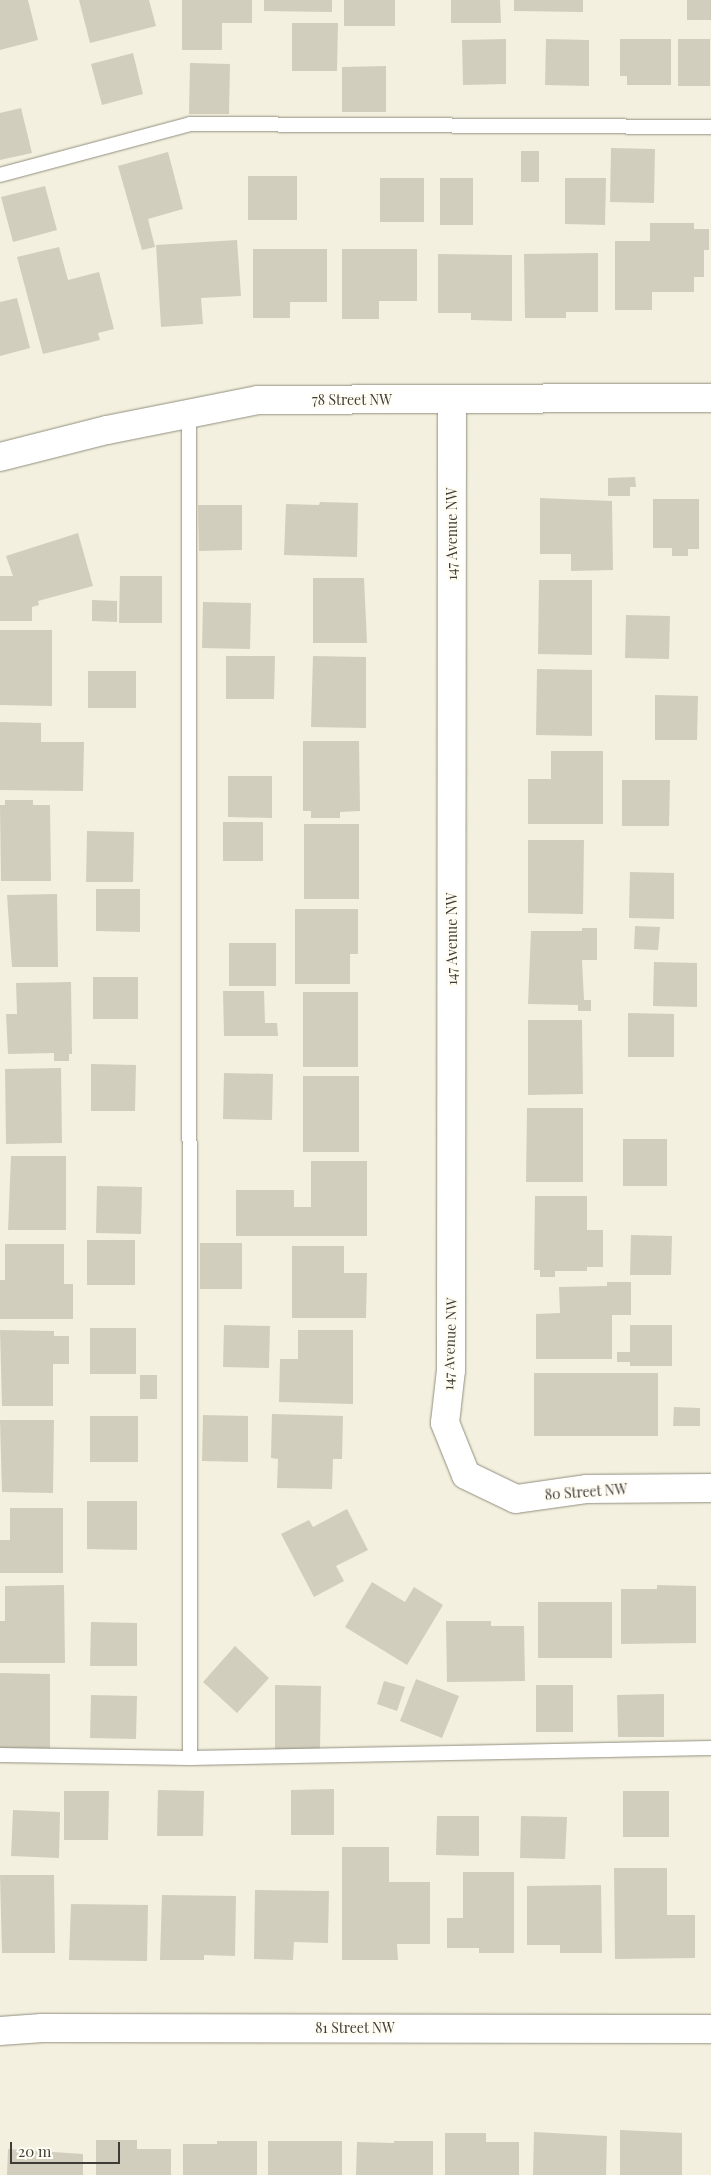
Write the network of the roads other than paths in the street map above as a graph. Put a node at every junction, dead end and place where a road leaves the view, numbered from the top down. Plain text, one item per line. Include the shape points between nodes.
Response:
1 (711, 127) edge
2 (0, 174) edge
3 (711, 398) edge
4 (452, 399) junction
5 (188, 414) junction
6 (0, 458) edge
7 (466, 1475) joint
8 (711, 1488) edge
9 (711, 1748) edge
10 (0, 1755) edge
11 (190, 1758) junction
12 (711, 2028) edge
13 (0, 2031) edge

1 - 2 lane via 190,124
3 - 4 street, 78 Street NW
4 - 5 street, 78 Street NW via 258,400
4 - 7 street, 147 Avenue NW via 451,1370 445,1423
5 - 6 street, 78 Street NW via 107,430
5 - 11 lane
7 - 8 street, 80 Street NW via 516,1498 587,1490
9 - 11 lane
10 - 11 lane
12 - 13 street, 81 Street NW via 42,2028

